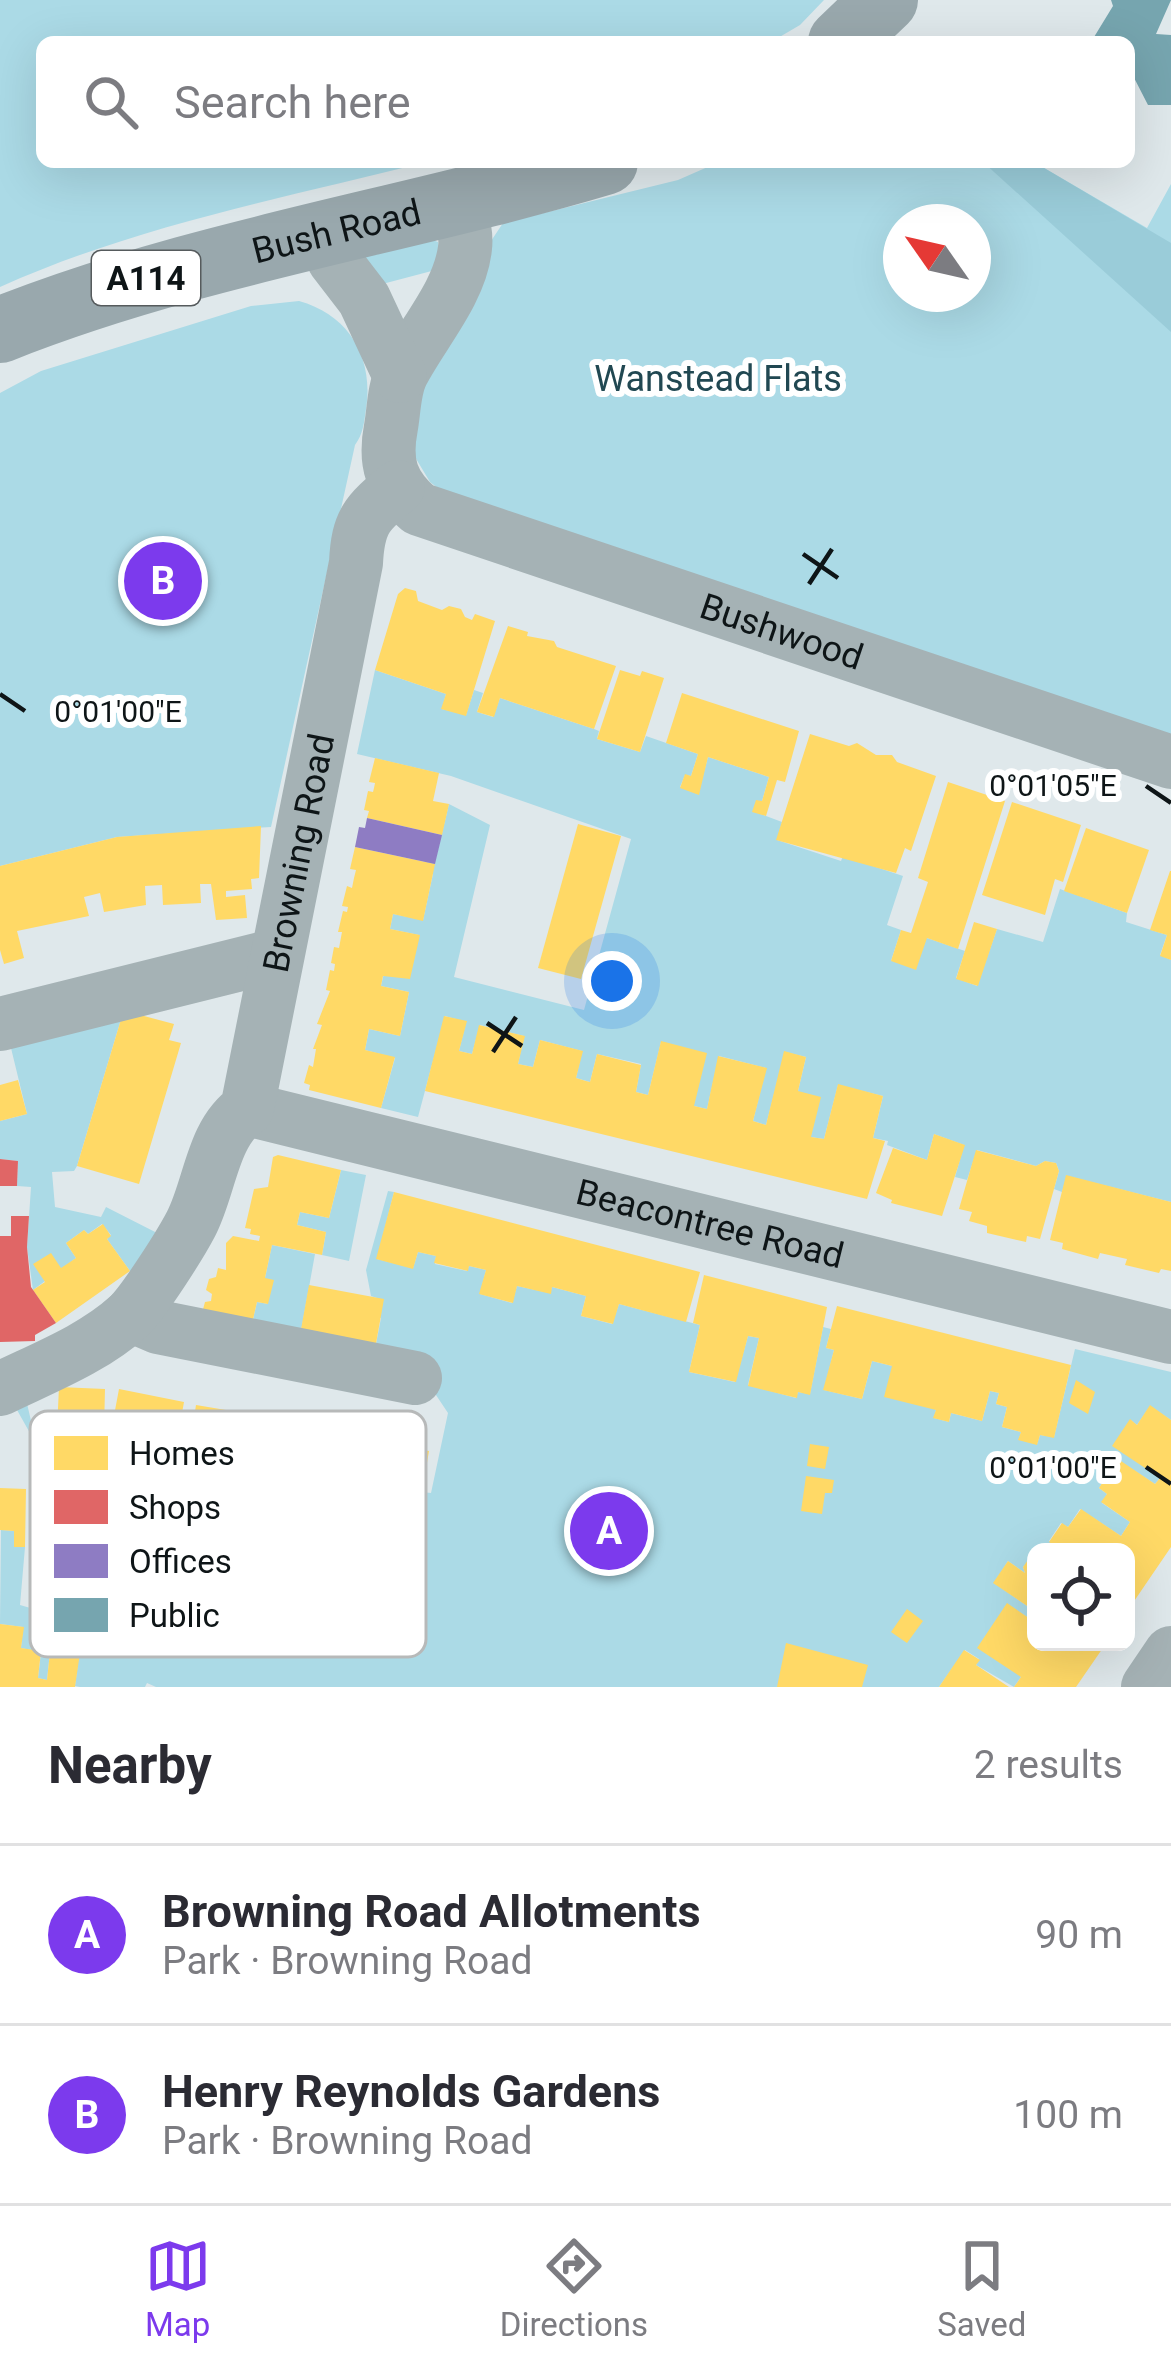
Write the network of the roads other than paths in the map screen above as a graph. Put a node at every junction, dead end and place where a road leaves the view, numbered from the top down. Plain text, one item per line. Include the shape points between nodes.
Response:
1 (885, 0) edge
2 (847, 36) edge
3 (583, 168) edge
4 (458, 203) junction
5 (327, 232) junction
6 (0, 330) edge
7 (400, 376) junction
8 (398, 487) junction
9 (1171, 762) edge
10 (277, 956) junction
11 (0, 1024) edge
12 (247, 1109) junction
13 (130, 1315) junction
14 (1171, 1336) edge
15 (415, 1378) dead end
16 (0, 1389) edge
17 (1171, 1653) edge
18 (1148, 1687) edge

1 - 2 main road
3 - 4 main road, Bush Road / A114
4 - 5 main road, Bush Road / A114
4 - 7 street via 465,254
5 - 6 main road, Bush Road / A114 via 130,282
5 - 7 street via 334,260 364,299
7 - 8 street via 386,451
8 - 9 street, Bushwood via 419,509
8 - 10 street, Browning Road via 366,514 357,536
10 - 11 street
10 - 12 street, Browning Road
12 - 13 street, Browning Road via 225,1134 192,1223
12 - 14 street, Beacontree Road
13 - 15 street
13 - 16 street, Browning Road
17 - 18 street

